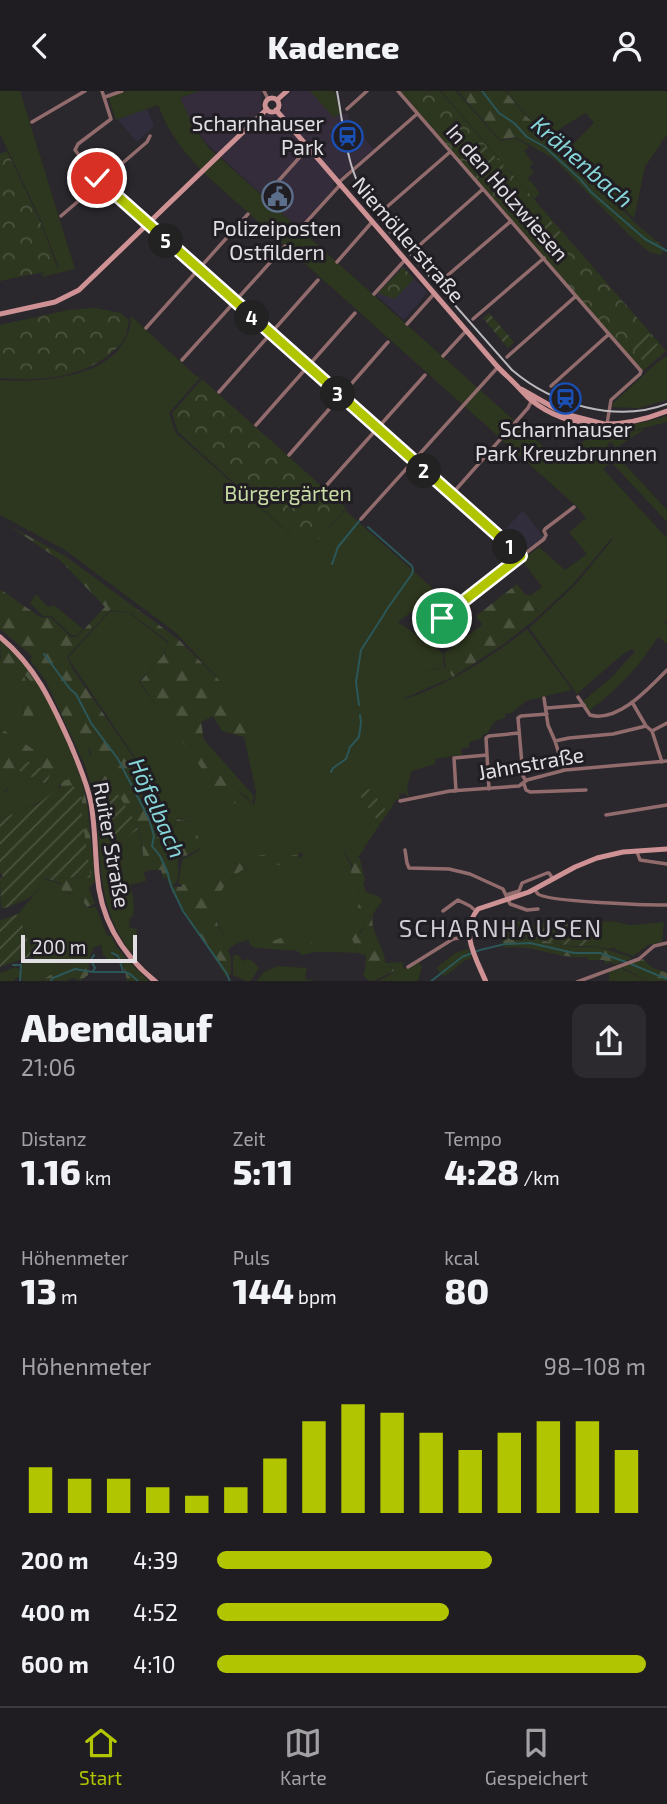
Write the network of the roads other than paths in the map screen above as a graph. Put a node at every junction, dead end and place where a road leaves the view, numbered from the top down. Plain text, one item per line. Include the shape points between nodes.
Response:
1 (85, 91) edge
2 (102, 91) edge
3 (122, 91) edge
4 (264, 91) edge
5 (287, 91) edge
6 (367, 91) edge
7 (398, 91) edge
8 (104, 97) junction
9 (268, 99) junction
10 (277, 100) junction
11 (267, 109) junction
12 (347, 109) dead end
13 (276, 110) junction
14 (417, 114) junction
15 (32, 122) dead end
16 (150, 136) dead end
17 (308, 148) junction
18 (450, 152) junction
19 (101, 182) junction
20 (339, 184) junction
21 (483, 189) junction
22 (264, 197) dead end
23 (381, 212) dead end
24 (248, 214) dead end
25 (61, 216) dead end
26 (511, 221) junction
27 (372, 222) junction
28 (148, 225) junction
29 (300, 229) dead end
30 (285, 246) dead end
31 (414, 250) dead end
32 (544, 258) junction
33 (405, 260) junction
34 (337, 262) dead end
35 (198, 269) junction
36 (318, 280) dead end
37 (441, 281) dead end
38 (374, 294) dead end
39 (434, 294) junction
40 (576, 296) junction
41 (234, 302) junction
42 (355, 313) dead end
43 (0, 314) edge
44 (473, 319) dead end
45 (407, 324) dead end
46 (146, 328) dead end
47 (466, 331) junction
48 (271, 334) junction
49 (609, 334) junction
50 (388, 342) dead end
51 (443, 356) dead end
52 (507, 357) dead end
53 (182, 359) dead end
54 (308, 367) junction
55 (498, 367) junction
56 (425, 375) dead end
57 (551, 386) dead end
58 (219, 392) dead end
59 (341, 396) junction
60 (533, 399) junction
61 (665, 413) edge
62 (605, 424) junction
63 (256, 425) dead end
64 (377, 428) junction
65 (289, 454) dead end
66 (414, 461) junction
67 (325, 487) dead end
68 (452, 494) junction
69 (574, 507) dead end
70 (361, 519) dead end
71 (521, 556) junction
72 (442, 618) dead end
73 (0, 637) edge
74 (667, 670) edge
75 (578, 697) dead end
76 (544, 698) dead end
77 (632, 701) junction
78 (584, 705) junction
79 (547, 708) junction
80 (547, 714) junction
81 (667, 723) edge
82 (646, 726) junction
83 (652, 731) junction
84 (519, 733) junction
85 (555, 741) junction
86 (486, 755) junction
87 (664, 761) edge
88 (564, 770) junction
89 (525, 782) junction
90 (489, 789) junction
91 (586, 790) dead end
92 (456, 791) junction
93 (400, 801) dead end
94 (667, 805) edge
95 (606, 815) dead end
96 (667, 849) edge
97 (405, 850) dead end
98 (636, 852) junction
99 (667, 864) edge
100 (553, 879) junction
101 (535, 890) junction
102 (507, 897) junction
103 (667, 905) edge
104 (538, 909) dead end
105 (443, 911) dead end
106 (476, 911) junction
107 (469, 936) junction
108 (667, 943) edge
109 (408, 967) dead end
110 (155, 981) edge
111 (486, 981) edge
112 (580, 981) edge

1 - 15 street
2 - 8 street
3 - 8 street
4 - 9 street
5 - 10 main road
6 - 12 street
7 - 14 street, In den Holzwiesen
8 - 19 street via 111,119 75,148
9 - 10 main road
9 - 11 main road
10 - 13 main road
11 - 13 main road
11 - 28 main road
13 - 17 main road, Niemöllerstraße
14 - 18 street, In den Holzwiesen
14 - 20 street
16 - 19 street
17 - 20 main road, Niemöllerstraße
17 - 22 street
18 - 21 street, In den Holzwiesen
18 - 23 street
19 - 25 street
19 - 28 street
20 - 27 main road, Niemöllerstraße
20 - 29 street
21 - 26 street, In den Holzwiesen
21 - 31 street
24 - 35 street
26 - 32 street, In den Holzwiesen
26 - 37 street
27 - 33 main road, Niemöllerstraße
27 - 34 street
28 - 35 street
28 - 43 main road via 70,296
30 - 41 street
32 - 40 street, In den Holzwiesen
32 - 44 street
33 - 38 street
33 - 39 main road, Niemöllerstraße
35 - 41 street
35 - 46 street
36 - 48 street
39 - 45 street
39 - 47 main road, Niemöllerstraße
40 - 49 street, In den Holzwiesen
40 - 52 street
41 - 48 street
41 - 53 street
42 - 54 street
47 - 51 street
47 - 55 main road, Niemöllerstraße
48 - 54 street
48 - 58 street
49 - 57 street
49 - 62 street, In den Holzwiesen via 641,373 612,399
50 - 59 street
54 - 59 street
54 - 63 street
55 - 60 main road, Niemöllerstraße
55 - 66 street
56 - 64 street
59 - 64 street
59 - 65 street
60 - 62 main road, Niemöllerstraße via 565,414
60 - 68 street
61 - 62 main road, Niemöllerstraße
64 - 66 street
64 - 67 street
66 - 68 street
66 - 70 street
68 - 71 street
69 - 71 street via 545,529 545,538
71 - 72 street
73 - 110 main road, Ruiter Straße via 35,674 60,719 88,792 106,917 129,956
74 - 77 street
75 - 78 street
76 - 79 street
77 - 78 street via 602,716 590,715
77 - 82 street
78 - 79 street
79 - 80 street
80 - 84 street via 520,716
80 - 85 street
81 - 83 street
82 - 83 street
82 - 85 street
83 - 87 street
84 - 86 street via 488,736
84 - 89 street
85 - 88 street
86 - 90 street
86 - 92 street via 454,758
87 - 88 street, Jahnstraße
88 - 89 street, Jahnstraße
89 - 90 street, Jahnstraße
89 - 91 street via 530,792
90 - 92 street, Jahnstraße
92 - 93 street, Jahnstraße
94 - 95 street
96 - 98 main road
97 - 102 street via 409,868 463,871 502,888
98 - 99 street via 640,860
98 - 100 main road via 600,856
100 - 101 main road
100 - 102 street via 547,873 522,883 519,891
101 - 102 main road
101 - 103 street via 556,898
102 - 104 street via 511,904
102 - 106 main road
105 - 106 street via 458,900
106 - 107 main road
107 - 109 street via 453,939
107 - 111 main road
108 - 112 street

